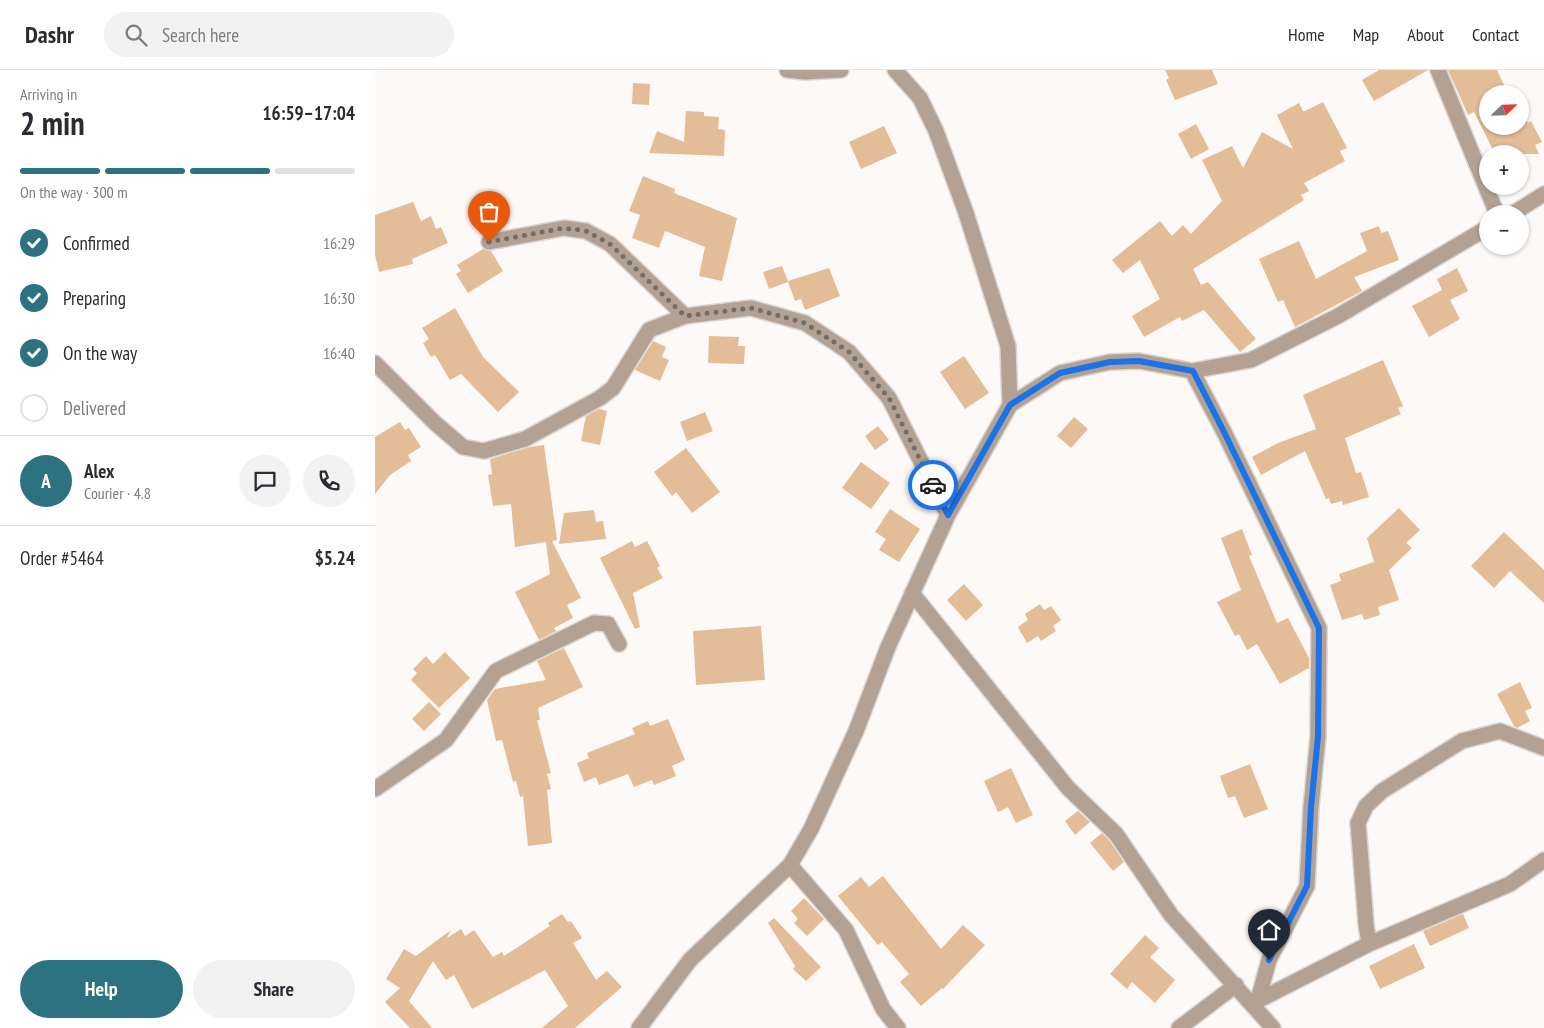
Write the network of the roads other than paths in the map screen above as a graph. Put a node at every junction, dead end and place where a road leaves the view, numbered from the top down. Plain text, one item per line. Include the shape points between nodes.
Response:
1 (787, 70) edge
2 (841, 70) edge
3 (895, 70) edge
4 (1438, 70) edge
5 (1544, 194) edge
6 (1493, 205) edge
7 (1526, 205) edge
8 (1479, 233) edge
9 (489, 242) dead end
10 (685, 316) junction
11 (375, 363) edge
12 (1193, 371) junction
13 (1010, 405) junction
14 (948, 515) junction
15 (912, 593) junction
16 (619, 644) dead end
17 (1544, 748) edge
18 (375, 789) edge
19 (1544, 860) edge
20 (790, 865) junction
21 (1369, 944) junction
22 (1236, 985) junction
23 (1255, 1002) junction
24 (639, 1028) edge
25 (898, 1028) edge
26 (1179, 1028) edge
27 (1273, 1028) edge

1 - 2 street
3 - 13 street via 920,98 936,131 966,213 1008,346
4 - 6 street
5 - 7 street
8 - 12 street via 1338,316 1251,360
9 - 10 street via 564,228 586,231 610,244
10 - 11 street via 649,330 613,388 600,398 525,440 484,451 463,446
10 - 14 street via 751,308 805,323 849,352 889,398
12 - 13 street via 1139,361 1110,362 1060,373
12 - 23 street via 1319,628 1318,737 1307,886 1269,960
13 - 14 street
14 - 15 street
15 - 20 street via 856,731 811,829
15 - 22 street via 1068,788 1116,834 1171,915
16 - 18 street via 608,624 594,623 496,671 446,740
17 - 21 street via 1500,731 1462,741 1382,790 1366,806 1358,823
19 - 21 street via 1510,884
20 - 24 street via 690,960
20 - 25 street via 846,930 883,1009
21 - 23 street
22 - 23 street
22 - 26 street
23 - 27 street

